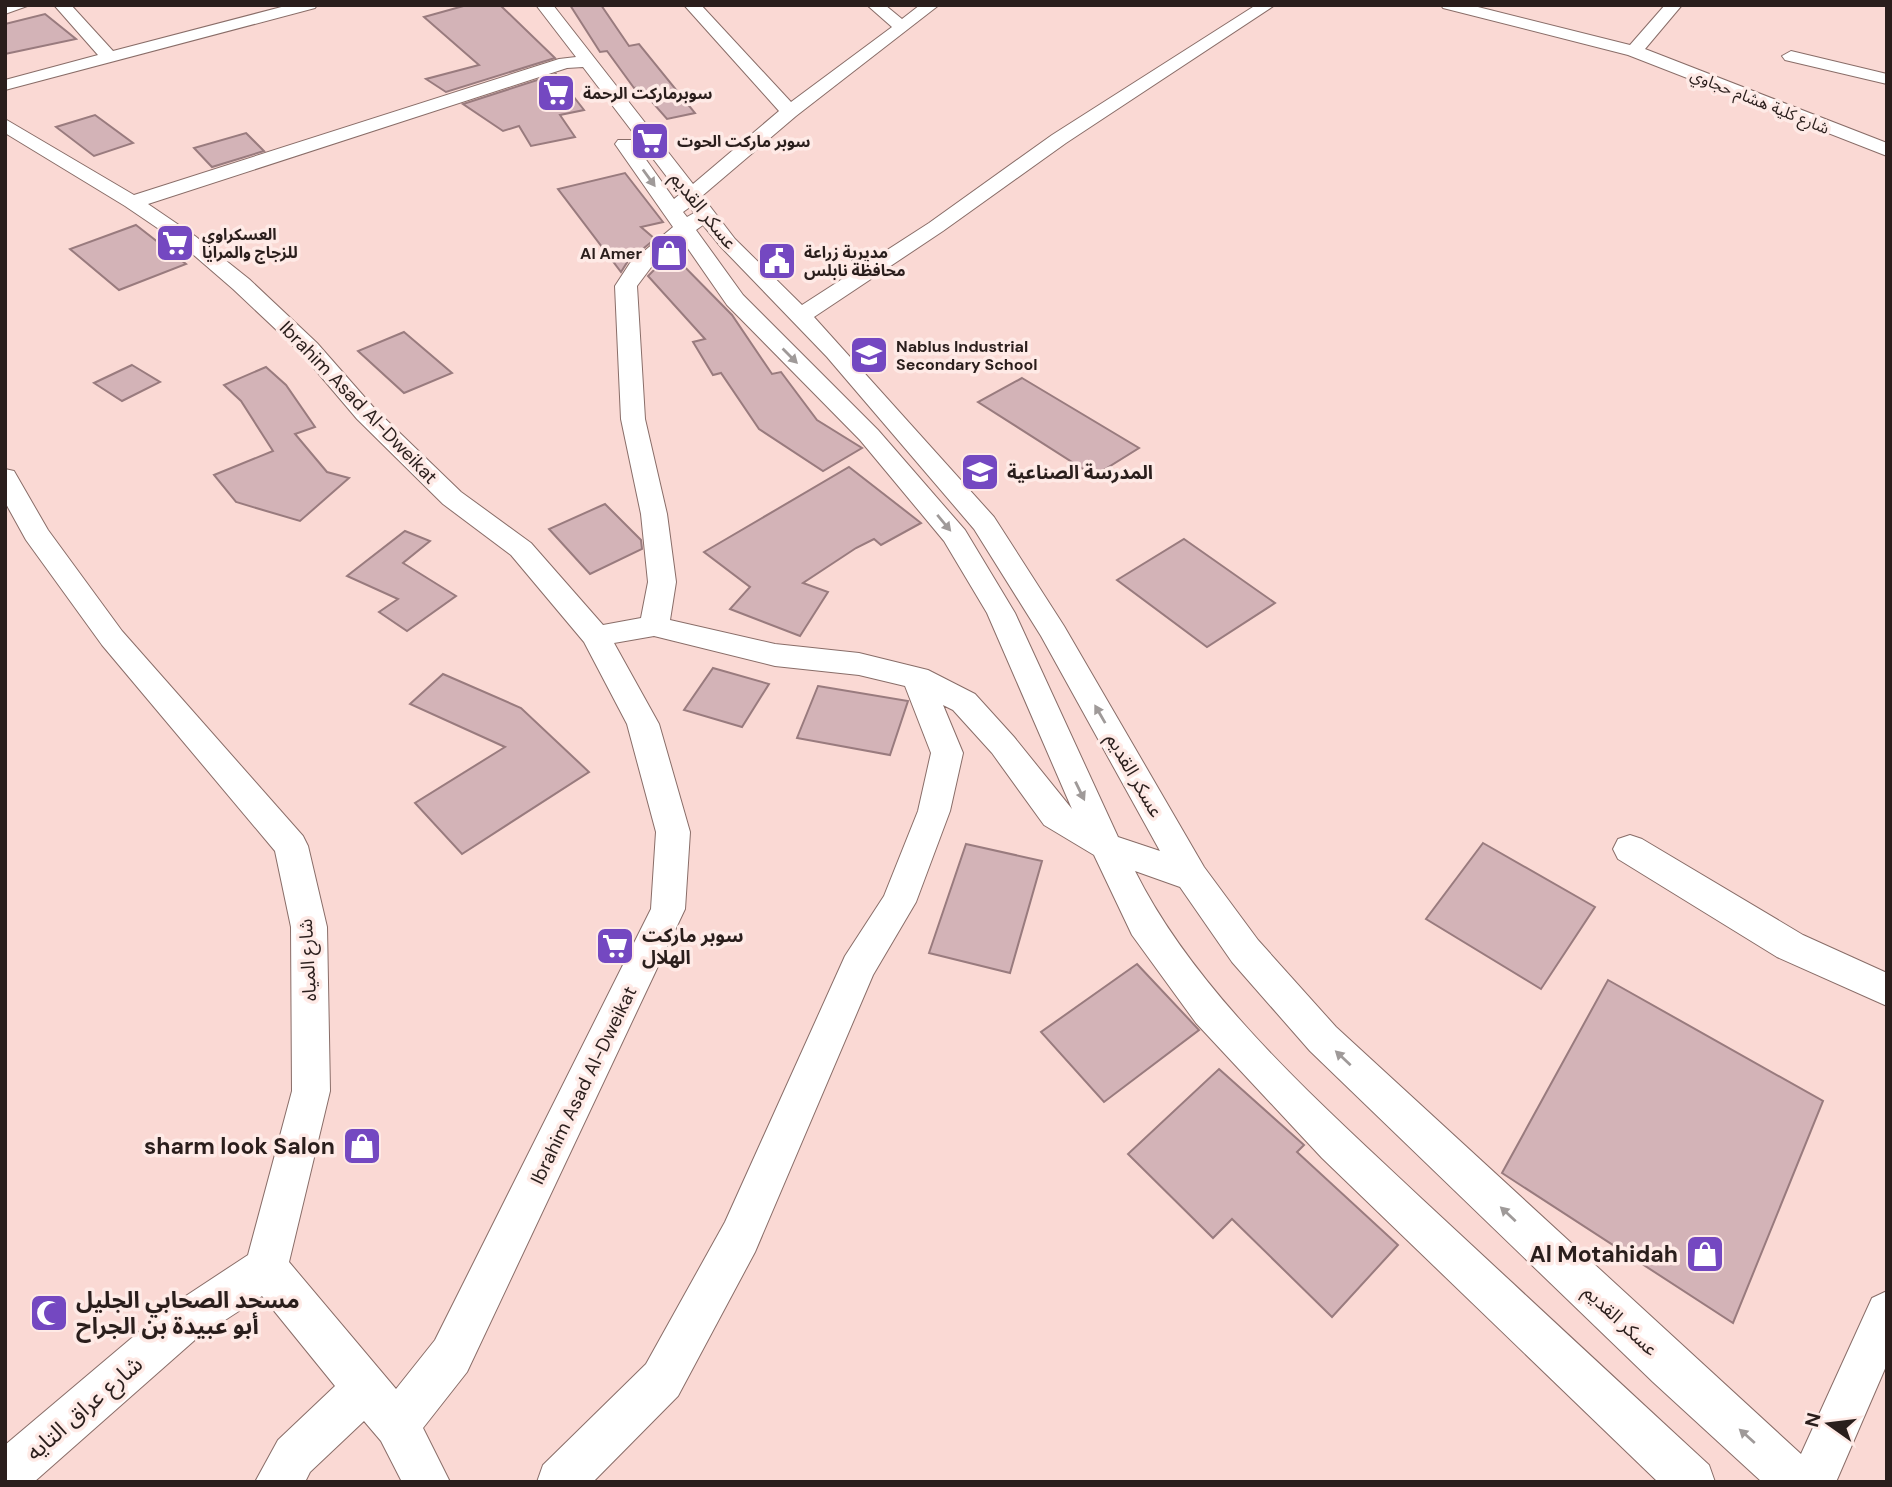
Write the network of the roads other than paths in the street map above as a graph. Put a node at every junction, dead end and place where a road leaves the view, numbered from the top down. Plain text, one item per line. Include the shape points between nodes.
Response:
1 (22, 5) edge
2 (62, 5) edge
3 (309, 5) edge
4 (521, 5) edge
5 (544, 5) edge
6 (692, 5) edge
7 (875, 5) edge
8 (931, 5) edge
9 (1266, 5) edge
10 (1449, 5) edge
11 (1674, 5) edge
12 (5, 9) edge
13 (901, 26) junction
14 (1634, 51) junction
15 (1791, 56) dead end
16 (110, 58) junction
17 (576, 63) junction
18 (1887, 79) edge
19 (5, 85) edge
20 (790, 112) junction
21 (5, 125) edge
22 (1887, 150) edge
23 (132, 202) junction
24 (689, 212) junction
25 (800, 316) junction
26 (5, 477) edge
27 (654, 626) junction
28 (596, 636) junction
29 (917, 678) junction
30 (1106, 846) junction
31 (1630, 849) dead end
32 (1192, 877) junction
33 (1887, 990) edge
34 (266, 1268) junction
35 (1887, 1313) edge
36 (366, 1388) junction
37 (397, 1426) junction
38 (5, 1476) edge
39 (278, 1482) edge
40 (427, 1482) edge
41 (560, 1482) edge
42 (1692, 1482) edge
43 (1797, 1482) edge
44 (1812, 1482) edge

1 - 12 street
2 - 16 street
3 - 16 street
4 - 17 street, عسكر القديم
5 - 17 street, عسكر القديم
6 - 20 street
7 - 13 street
8 - 13 street
9 - 25 street
10 - 14 street, شارع كلية هشام حجاوي
11 - 14 street
13 - 20 street
14 - 22 street, شارع كلية هشام حجاوي
15 - 18 street
16 - 19 street
17 - 23 street
17 - 24 street, عسكر القديم
20 - 24 street
21 - 23 street, Ibrahim Asad Al-Dweikat
23 - 28 street, Ibrahim Asad Al-Dweikat via 188,240 299,339 366,414 452,498 521,549
24 - 25 street, عسكر القديم via 728,243
24 - 27 street via 626,286 633,419 654,514 662,582
24 -> 30 street, عسكر القديم via 735,300 869,435 955,536 1000,613
32 -> 25 street, عسكر القديم via 1054,632 984,523
26 - 34 street, شارع المياه via 36,534 112,638 291,846 309,927 311,1091
27 - 28 street
27 - 29 street via 775,655 859,664
28 - 37 street, Ibrahim Asad Al-Dweikat via 643,724 673,832 668,909 451,1356
29 - 30 street via 964,702 1056,816
29 - 41 street via 947,753 934,811 899,902 859,967 740,1237 663,1380
30 - 32 street
30 - 42 street, عسكر القديم via 1144,924 1209,1011 1336,1145
31 - 33 street via 1790,946
43 -> 32 street, عسكر القديم via 1323,1040 1245,951
34 - 36 street
34 - 38 street, شارع عراق التايه via 181,1324
35 - 44 street
36 - 37 street
36 - 39 street via 294,1456
37 - 40 street

